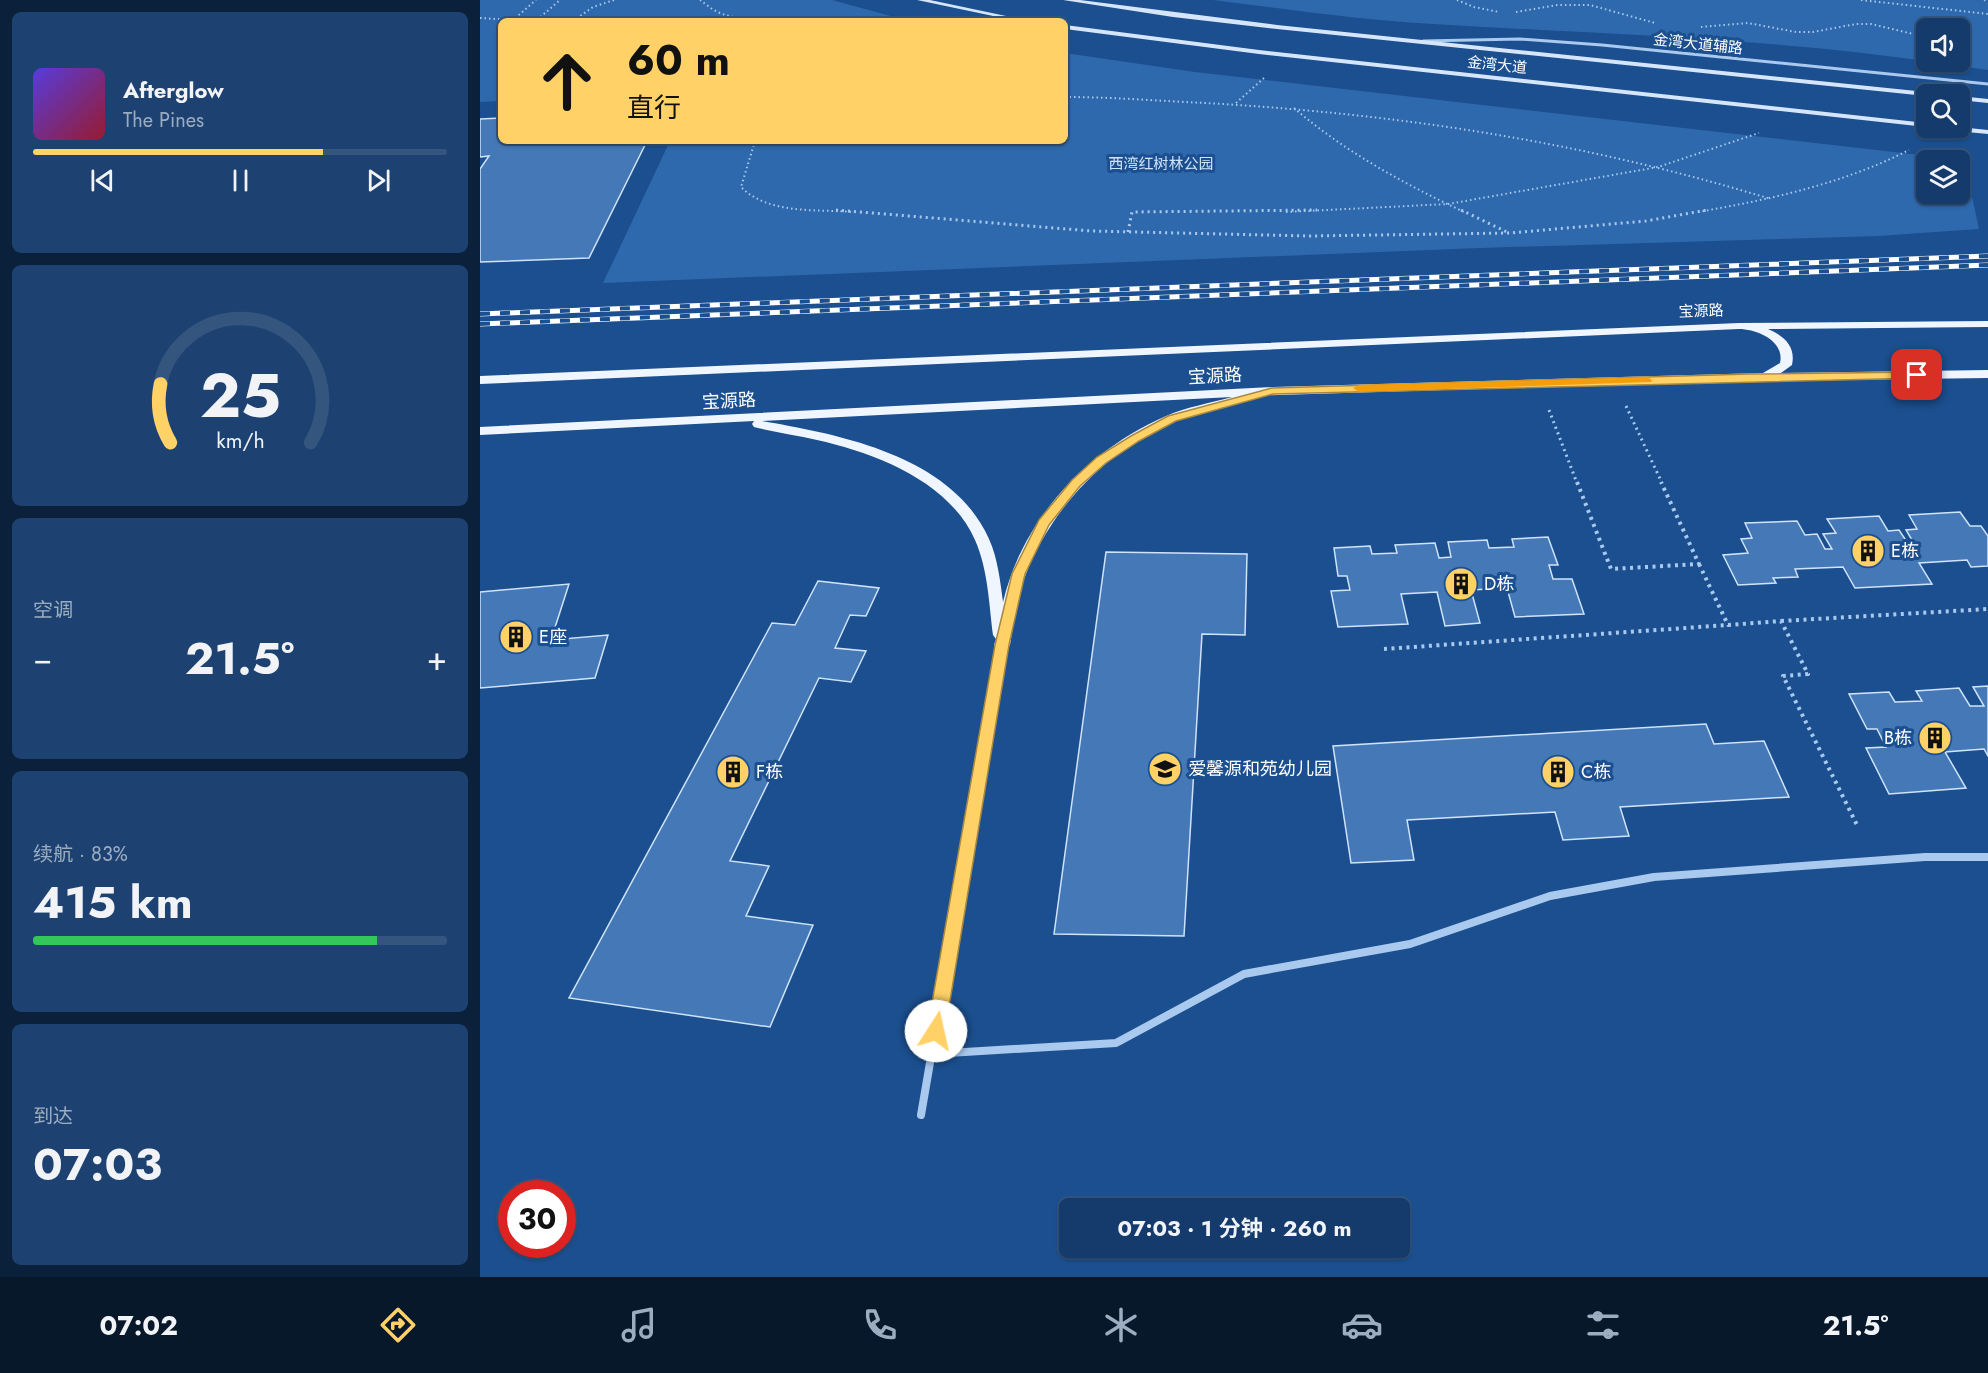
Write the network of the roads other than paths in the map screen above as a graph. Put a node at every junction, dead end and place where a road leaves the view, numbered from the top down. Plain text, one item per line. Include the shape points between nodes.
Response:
1 (920, 0) edge
2 (1066, 0) edge
3 (1012, 18) edge
4 (1068, 27) edge
5 (1406, 41) junction
6 (1988, 84) edge
7 (1916, 93) edge
8 (1970, 99) edge
9 (1988, 101) edge
10 (1916, 124) edge
11 (1970, 130) edge
12 (1988, 132) edge
13 (1988, 324) edge
14 (1739, 326) junction
15 (1988, 374) edge
16 (1750, 377) junction
17 (480, 380) edge
18 (1272, 391) junction
19 (731, 419) junction
20 (480, 431) edge
21 (1002, 645) junction
22 (1988, 857) edge
23 (932, 1054) junction
24 (921, 1115) dead end

1 - 3 main road
2 - 5 main road, 金湾大道
4 - 10 main road, 金湾大道
5 - 6 lane, 金湾大道辅路 via 1520,39 1590,44
5 - 7 main road, 金湾大道
8 - 9 main road
11 - 12 main road
13 - 14 main road, 宝源路
14 - 16 main road via 1753,327 1779,340 1789,357 1778,372
14 - 17 main road, 宝源路
15 - 16 main road, 宝源路
16 - 18 main road, 宝源路
18 - 19 main road, 宝源路
18 - 21 main road via 1172,418 1101,460 1076,483 1043,523 1018,574
19 - 20 main road, 宝源路
19 - 21 main road via 812,433 864,449 902,465 947,493 964,509 982,539
21 - 23 street
22 - 23 street via 1925,857 1654,877 1550,896 1410,944 1244,974 1116,1042
23 - 24 street

